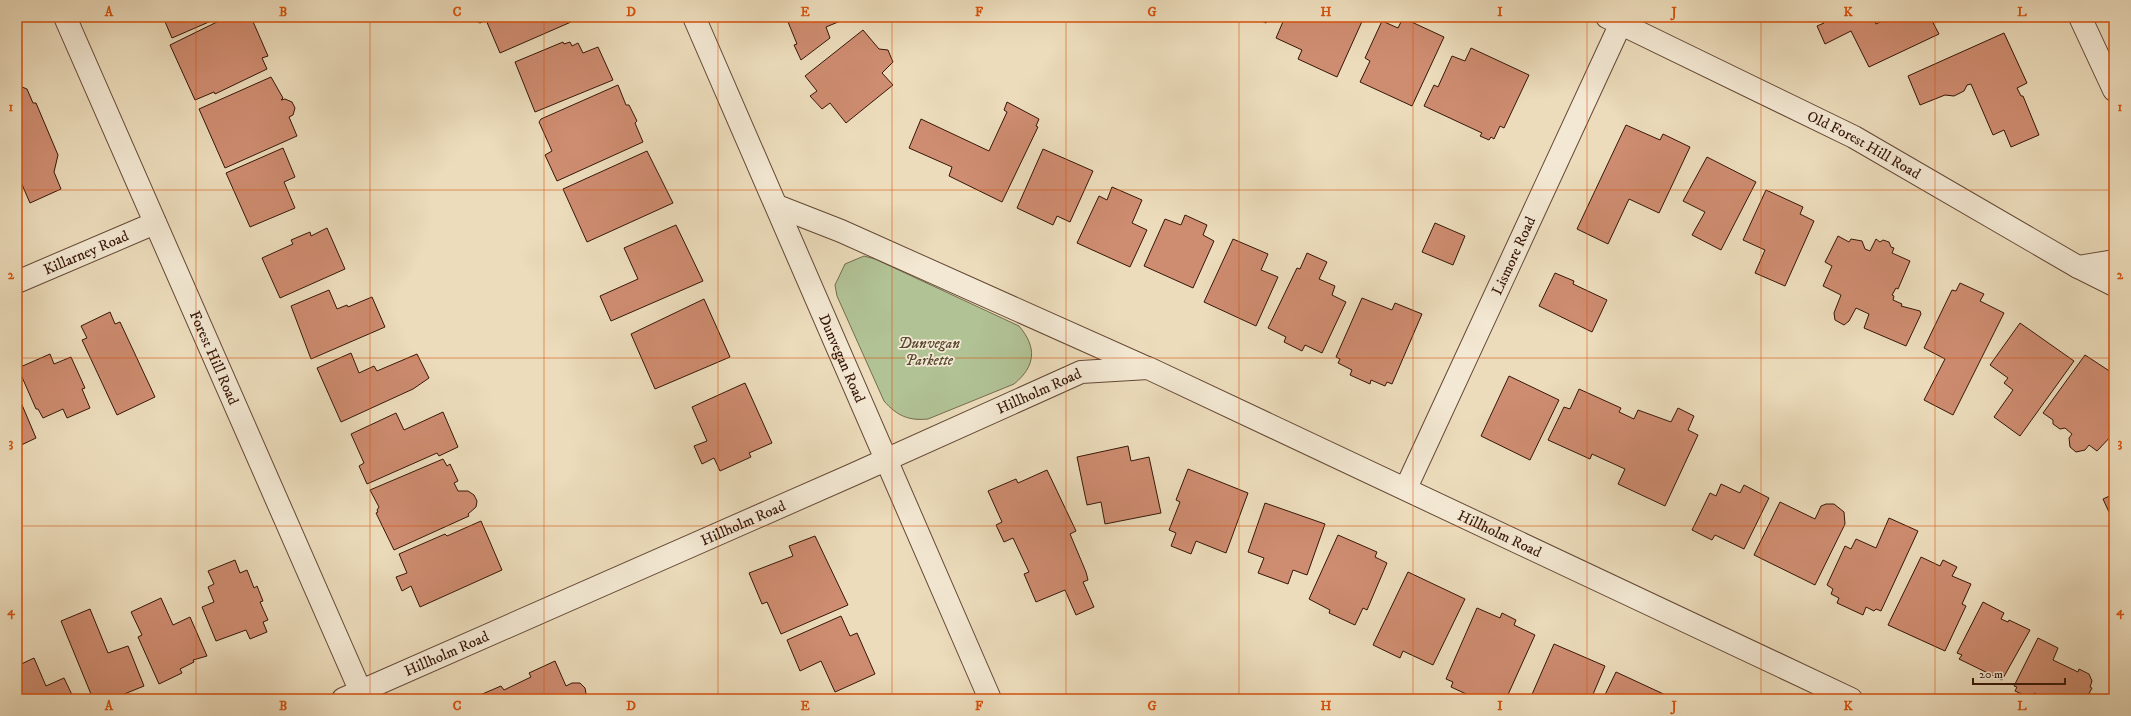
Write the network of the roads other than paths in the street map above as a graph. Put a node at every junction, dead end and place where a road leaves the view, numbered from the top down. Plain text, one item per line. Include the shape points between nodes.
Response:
1 (64, 17) edge
2 (694, 17) edge
3 (2080, 17) edge
4 (1614, 20) edge
5 (2114, 90) edge
6 (777, 206) junction
7 (155, 223) junction
8 (2114, 261) edge
9 (2078, 266) junction
10 (17, 282) edge
11 (2114, 285) edge
12 (1148, 368) junction
13 (886, 460) junction
14 (1406, 488) junction
15 (356, 696) edge
16 (990, 699) edge
17 (1851, 699) edge

1 - 7 street, Forest Hill Road
2 - 6 street, Dunvegan Road
3 - 5 street
4 - 9 street, Old Forest Hill Road via 1854,137
4 - 14 street, Lismore Road
6 - 12 street, Hillholm Road via 848,234
6 - 13 street, Dunvegan Road
7 - 10 street, Killarney Road
7 - 15 street, Forest Hill Road
8 - 9 street
9 - 11 street, Old Forest Hill Road
12 - 13 street, Hillholm Road via 1081,372
12 - 14 street, Hillholm Road
13 - 15 street, Hillholm Road
13 - 16 street, Dunvegan Road
14 - 17 street, Hillholm Road

